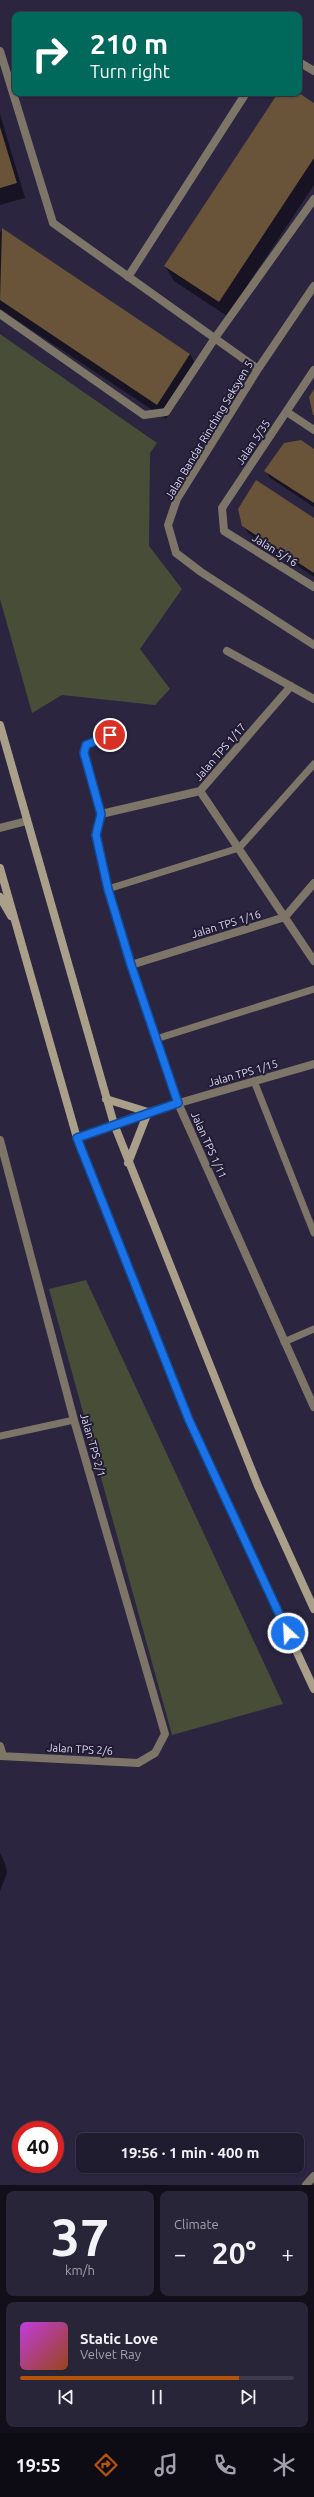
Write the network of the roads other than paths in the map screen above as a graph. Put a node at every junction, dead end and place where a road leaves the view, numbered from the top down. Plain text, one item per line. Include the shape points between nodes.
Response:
1 (0, 51) edge
2 (302, 64) edge
3 (314, 71) edge
4 (12, 90) edge
5 (14, 96) edge
6 (244, 96) edge
7 (314, 199) edge
8 (128, 277) junction
9 (314, 286) edge
10 (0, 314) edge
11 (216, 338) junction
12 (258, 369) junction
13 (314, 370) edge
14 (287, 412) junction
15 (314, 430) edge
16 (224, 531) joint
17 (314, 587) edge
18 (314, 645) edge
19 (227, 651) dead end
20 (291, 686) junction
21 (314, 699) edge
22 (0, 725) edge
23 (110, 735) dead end
24 (314, 764) edge
25 (200, 791) junction
26 (101, 814) junction
27 (27, 821) junction
28 (0, 828) edge
29 (239, 848) junction
30 (0, 868) edge
31 (314, 883) edge
32 (108, 889) junction
33 (0, 897) edge
34 (285, 917) junction
35 (18, 928) junction
36 (314, 961) edge
37 (131, 965) junction
38 (314, 989) edge
39 (156, 1039) junction
40 (314, 1064) edge
41 (254, 1081) junction
42 (106, 1099) junction
43 (178, 1103) junction
44 (148, 1112) junction
45 (114, 1124) junction
46 (77, 1138) junction
47 (1, 1144) edge
48 (128, 1163) junction
49 (314, 1233) edge
50 (314, 1329) edge
51 (284, 1342) junction
52 (314, 1407) edge
53 (74, 1420) junction
54 (0, 1436) edge
55 (314, 1609) edge
56 (314, 1689) edge
57 (0, 1746) edge
58 (155, 1753) joint
59 (1, 1756) edge
60 (314, 2176) edge
61 (306, 2185) edge

1 - 4 street
2 - 3 street
5 - 8 street via 53,223
6 - 8 street
7 - 11 street
8 - 11 street
9 - 12 street, Jalan Bandar Rinching Seksyen 5
10 - 11 street via 144,415 166,412
11 - 12 street
12 - 18 street, Jalan Bandar Rinching Seksyen 5 via 176,500 168,525 176,553
13 - 14 street, Jalan 5/35
14 - 15 street
14 - 16 street, Jalan 5/35 via 222,508
16 - 17 street, Jalan 5/16
19 - 20 street
20 - 21 street
20 - 25 street, Jalan TPS 1/17
22 - 27 street
23 - 26 lane, Jalan TPS 1/11 via 86,745 84,753
24 - 29 lane
25 - 26 street, Jalan TPS 1/17
25 - 29 street
26 - 32 street, Jalan TPS 1/11 via 96,835
27 - 28 street
27 - 42 street
29 - 32 lane
29 - 34 street
30 - 35 street
31 - 34 street
32 - 37 street, Jalan TPS 1/11
33 - 35 street
34 - 36 street
34 - 37 street, Jalan TPS 1/16
35 - 46 street
37 - 39 street, Jalan TPS 1/11
38 - 39 lane
39 - 43 street, Jalan TPS 1/11
40 - 41 street, Jalan TPS 1/15
41 - 43 street, Jalan TPS 1/15
41 - 49 lane
42 - 44 street
42 - 45 street
43 - 44 street, Jalan TPS 1/15
43 - 51 street, Jalan TPS 1/11
44 - 45 street, Jalan TPS 1/15
44 - 48 street
45 - 46 street, Jalan TPS 1/15
45 - 48 street
46 - 56 street via 189,1420
47 - 53 street, Jalan TPS 2/1
48 - 55 street via 258,1486
50 - 51 lane
51 - 52 street, Jalan TPS 1/11
53 - 54 lane
53 - 58 street, Jalan TPS 2/1 via 165,1734
57 - 59 street
58 - 59 street, Jalan TPS 2/6 via 138,1763
60 - 61 street

